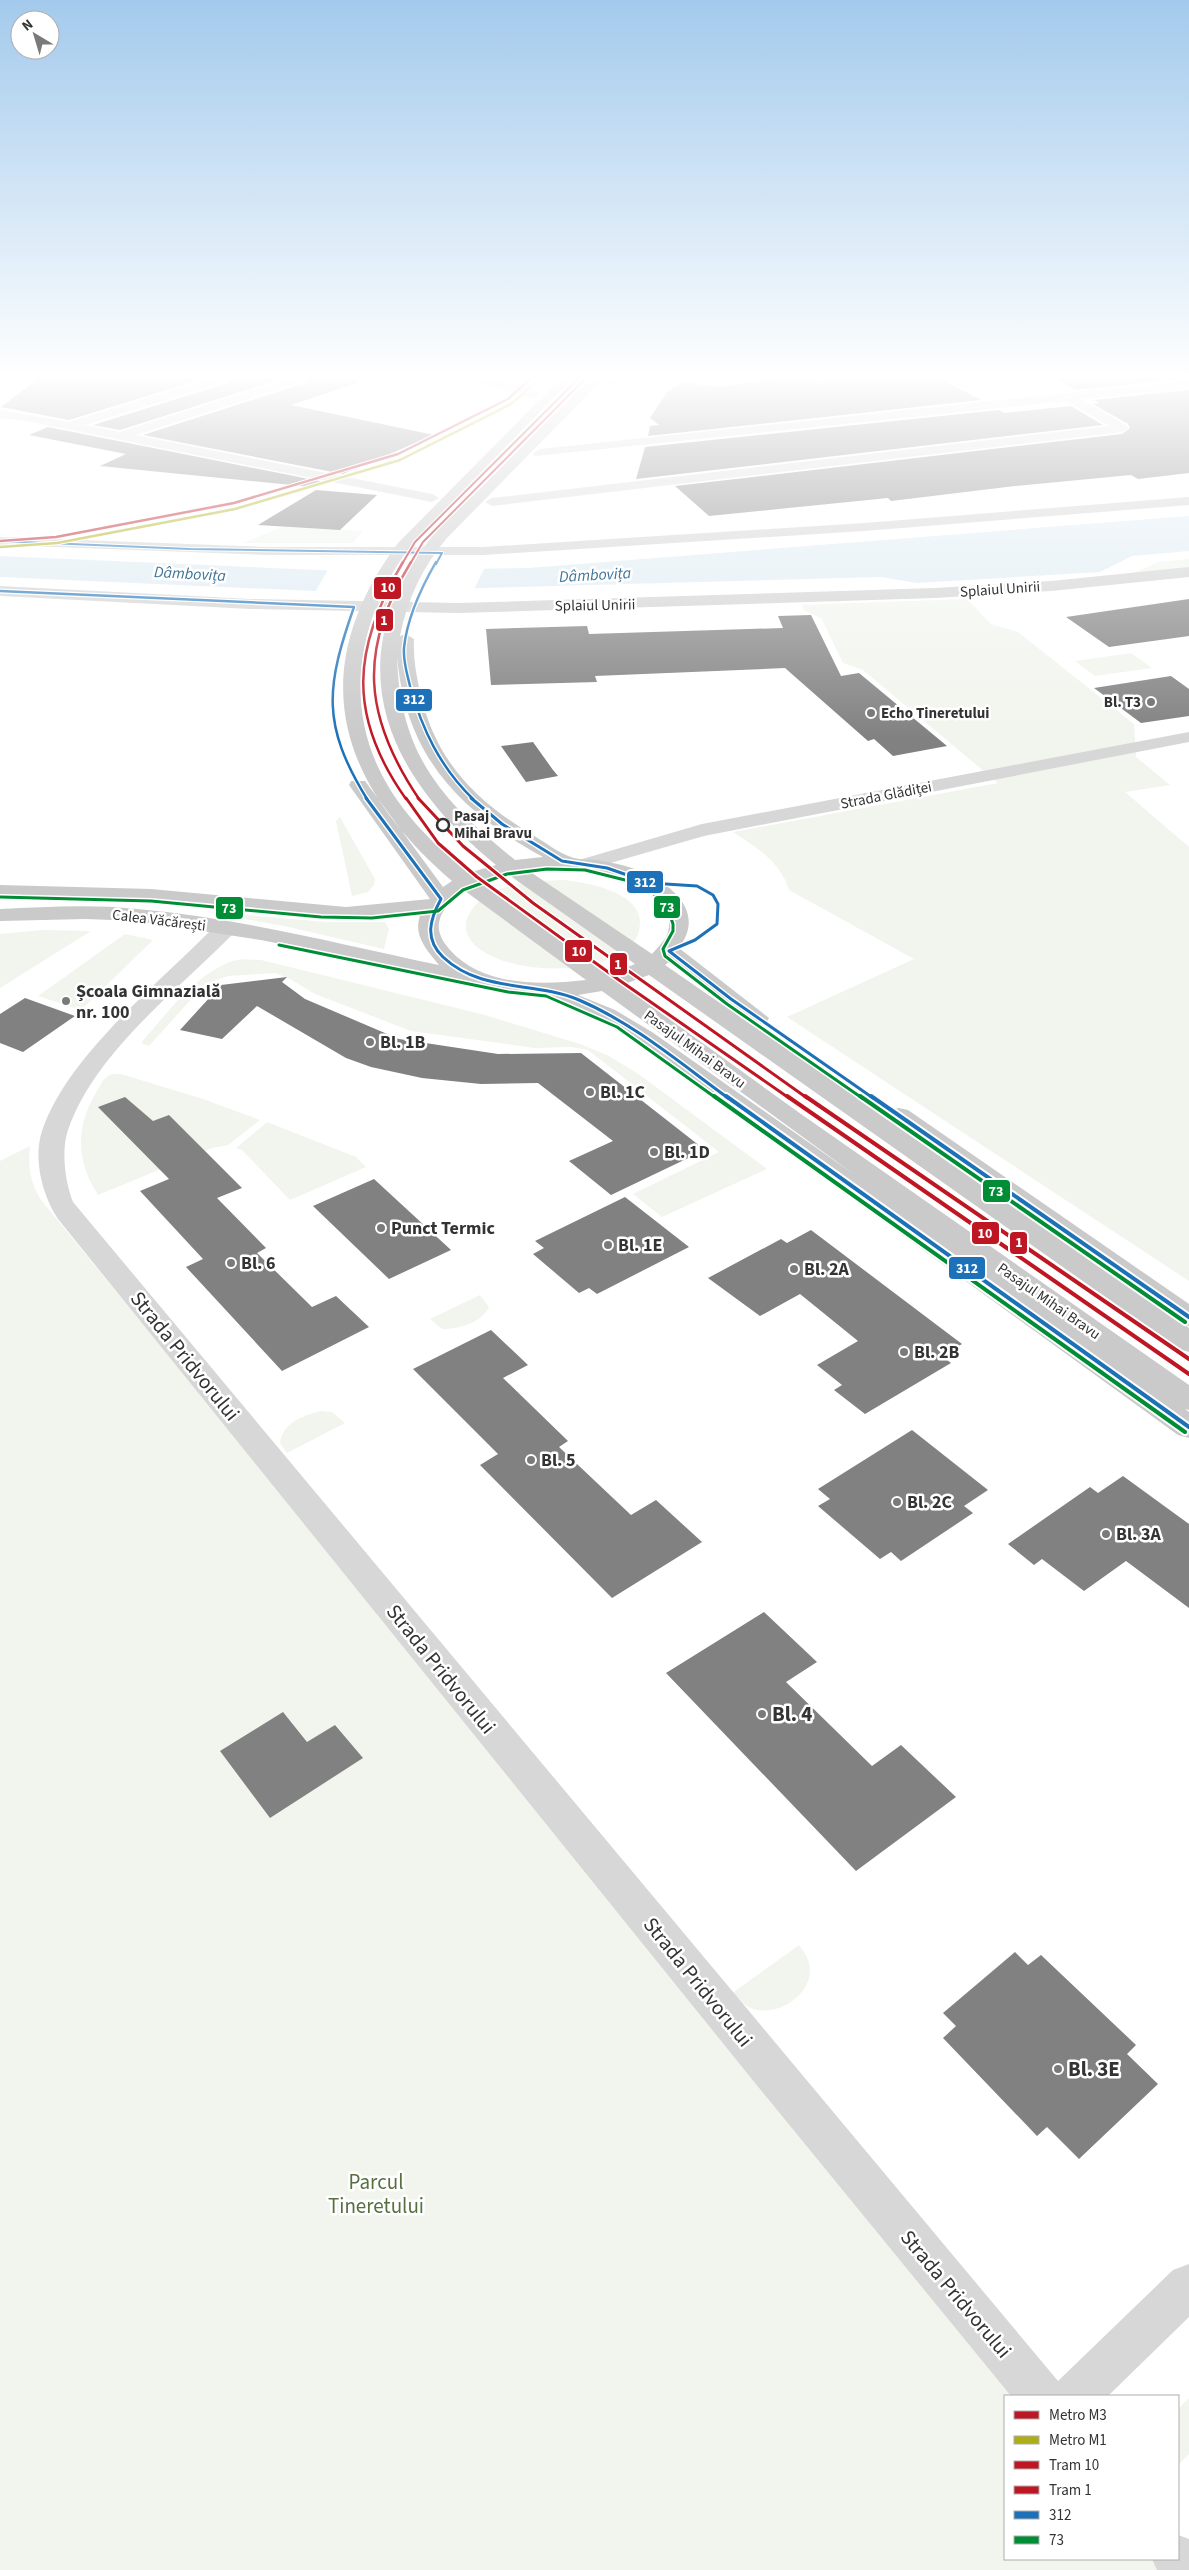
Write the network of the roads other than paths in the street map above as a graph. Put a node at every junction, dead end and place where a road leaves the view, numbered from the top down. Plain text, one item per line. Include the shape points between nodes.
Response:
1 (432, 498) edge
2 (447, 498) edge
3 (479, 498) edge
4 (496, 498) edge
5 (527, 498) edge
6 (1189, 501) edge
7 (492, 502) junction
8 (0, 541) edge
9 (379, 558) junction
10 (439, 558) junction
11 (1189, 572) edge
12 (0, 591) edge
13 (357, 601) junction
14 (416, 601) junction
15 (1189, 737) edge
16 (577, 864) junction
17 (0, 891) edge
18 (439, 902) junction
19 (0, 915) edge
20 (226, 928) junction
21 (669, 951) junction
22 (492, 982) junction
23 (548, 990) junction
24 (1189, 1317) edge
25 (1189, 1342) edge
26 (1182, 1394) edge
27 (1189, 1427) edge
28 (1189, 2286) edge
29 (1040, 2395) edge
30 (1076, 2395) edge
31 (1177, 2560) edge
32 (1186, 2570) edge

1 - 9 main road via 400,530
2 - 26 main road, Pasajul Mihai Bravu via 411,536 371,599 358,636 350,693 357,739 380,787 428,848 472,887 792,1119
3 - 25 main road via 435,543 402,599 392,636 389,691 400,735 422,778 457,820 516,871
4 - 7 main road
5 - 7 street
6 - 10 main road
7 - 10 main road via 461,530
8 - 9 main road
9 - 10 main road
9 - 13 main road
10 - 14 main road
11 - 14 main road, Splaiul Unirii via 1088,583 935,593
12 - 13 main road, Splaiul Unirii
13 - 14 main road, Splaiul Unirii
13 - 18 main road via 332,688 333,717 339,742 369,804
14 - 16 main road via 404,664 416,718 438,761 459,788 491,818
15 - 16 street, Strada Glădiței via 702,830
16 - 18 main road via 526,864 490,872 460,885
16 - 21 main road via 631,875 651,884 664,895 680,923 677,938
17 - 18 main road, Calea Văcărești via 151,895 346,913
18 - 22 main road via 428,925 429,937 435,948 458,969
19 - 20 main road, Calea Văcărești via 105,913
20 - 22 main road, Calea Văcărești
20 - 29 street, Strada Pridvorului via 102,1054 74,1092 54,1134 59,1200 284,1479
21 - 23 main road via 646,969 619,980 588,987
21 - 24 main road via 731,999
22 - 23 main road
23 - 27 main road via 607,1015 644,1037
28 - 30 street
31 - 32 street

